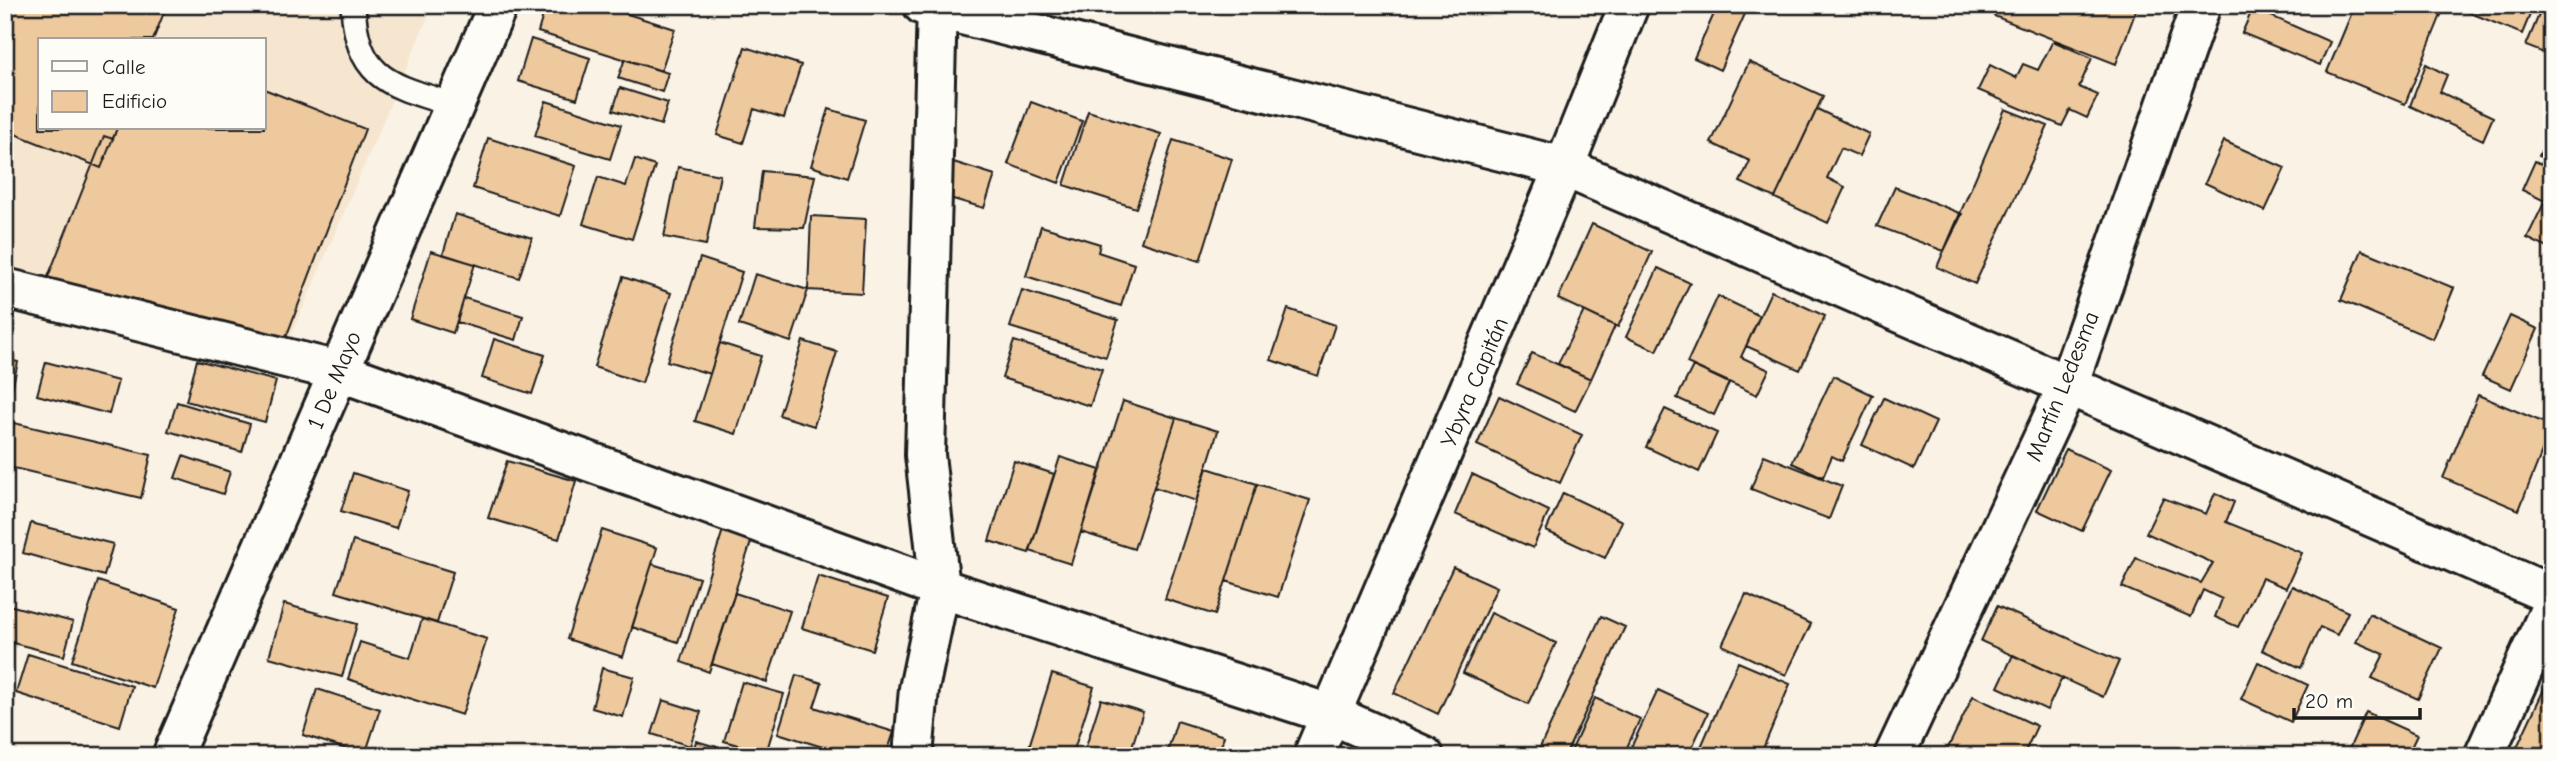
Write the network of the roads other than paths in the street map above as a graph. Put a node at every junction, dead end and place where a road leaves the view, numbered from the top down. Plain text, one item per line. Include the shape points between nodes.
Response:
1 (353, 5) edge
2 (498, 5) edge
3 (1629, 5) edge
4 (2201, 5) edge
5 (932, 6) edge
6 (454, 105) junction
7 (1564, 167) junction
8 (5, 288) edge
9 (338, 371) junction
10 (2068, 385) junction
11 (940, 587) junction
12 (2552, 595) edge
13 (2552, 605) edge
14 (1333, 715) junction
15 (172, 756) edge
16 (913, 756) edge
17 (1313, 756) edge
18 (1424, 756) edge
19 (1894, 756) edge
20 (2484, 756) edge

1 - 6 lane via 354,31 368,67 396,87
2 - 6 street, 1 De Mayo
3 - 7 street, Ybyra Capitán
4 - 10 street, Martín Ledesma
5 - 7 street
5 - 11 street via 925,455
6 - 9 street, 1 De Mayo
7 - 10 street
7 - 14 street, Ybyra Capitán
8 - 9 street
9 - 11 street
9 - 15 street, 1 De Mayo
10 - 12 street
10 - 19 street, Martín Ledesma
11 - 14 street
11 - 16 street via 919,689
13 - 20 street
14 - 17 street, Ybyra Capitán
14 - 18 street

